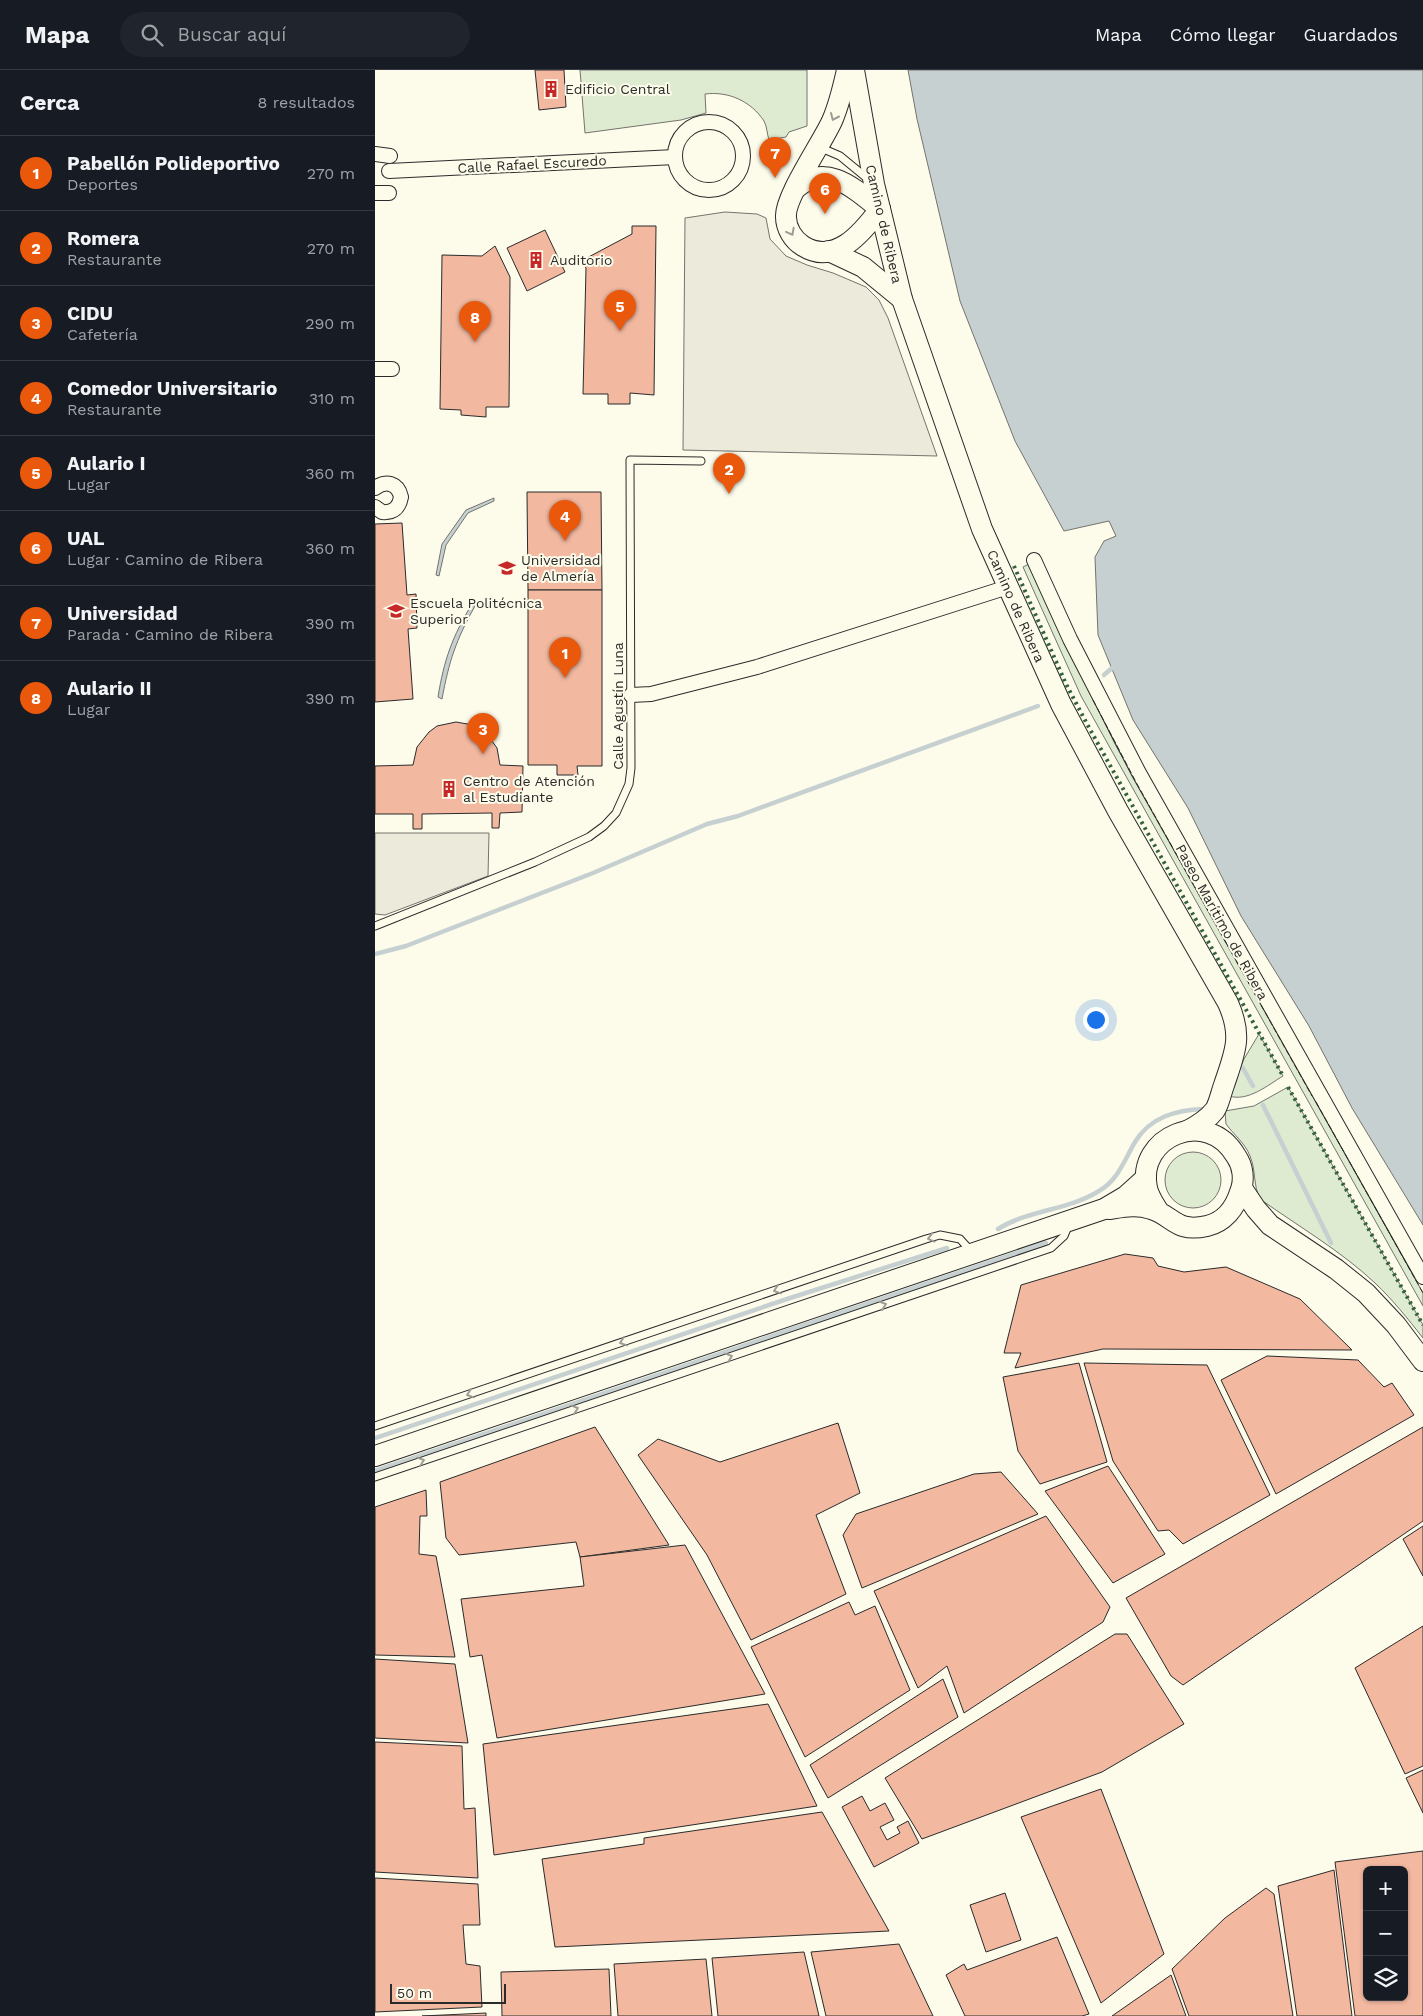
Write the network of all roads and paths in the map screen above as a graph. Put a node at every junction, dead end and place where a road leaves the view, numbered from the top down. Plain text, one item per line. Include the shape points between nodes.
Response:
1 (847, 70) edge
2 (854, 70) edge
3 (818, 147) junction
4 (375, 154) edge
5 (389, 156) dead end
6 (675, 158) junction
7 (389, 171) dead end
8 (874, 184) junction
9 (795, 189) junction
10 (375, 193) edge
11 (389, 193) dead end
12 (880, 208) junction
13 (861, 233) junction
14 (829, 251) junction
15 (863, 267) junction
16 (902, 299) junction
17 (375, 369) edge
18 (392, 369) dead end
19 (701, 461) dead end
20 (375, 488) edge
21 (375, 509) edge
22 (1034, 560) dead end
23 (1008, 587) junction
24 (631, 695) junction
25 (375, 926) edge
26 (1217, 1106) junction
27 (1187, 1131) junction
28 (1223, 1139) junction
29 (1146, 1178) junction
30 (1242, 1188) junction
31 (1104, 1209) junction
32 (1159, 1212) junction
33 (1225, 1216) junction
34 (1069, 1221) junction
35 (1270, 1224) junction
36 (973, 1253) junction
37 (1423, 1277) edge
38 (1423, 1361) edge
39 (375, 1426) edge
40 (375, 1456) edge
41 (375, 1477) edge

1 -> 3 main road via 839,106
2 - 8 main road, Camino de Ribera
3 - 8 lane via 839,156
3 - 9 main road
4 - 5 street
6 - 6 street via 679,138 695,124 707,121 721,123 732,130 740,140 743,154 737,176 729,184 709,190 691,185 683,178
6 - 7 street, Calle Rafael Escuredo
8 - 12 main road, Camino de Ribera
9 - 12 main road via 812,178 832,178 855,189
9 -> 14 main road via 789,198 785,218 793,237 809,249
10 - 11 street
12 - 13 main road
12 - 16 main road, Camino de Ribera
13 - 14 main road via 848,244
13 - 15 main road
14 - 15 main road
15 - 16 main road
16 - 23 main road, Camino de Ribera via 982,530
17 - 18 street
19 - 24 lane, Calle Agustín Luna via 629,460
20 - 21 street via 380,484 392,484 401,497 393,511
22 - 37 street, Paseo Marítimo de Ribera via 1070,639 1139,772
23 - 24 street via 757,667 651,694
23 - 26 main road, Camino de Ribera via 1070,721 1233,1015 1237,1042
24 - 25 lane, Calle Agustín Luna via 629,784 616,813 604,826 589,837 535,862
26 - 27 main road via 1207,1118
26 - 28 main road via 1216,1119
27 - 28 main road via 1205,1130
27 - 29 main road via 1164,1141 1154,1152
28 - 30 main road via 1239,1161
29 - 31 main road via 1126,1196
29 - 32 main road via 1150,1197
30 - 33 main road via 1233,1208
30 - 35 main road
31 - 32 main road via 1140,1206
31 - 34 main road
32 - 33 main road via 1179,1226 1189,1227 1207,1226
33 - 35 main road via 1247,1216
34 - 36 main road
41 -> 34 lane via 1051,1248 1064,1236
35 - 38 main road via 1366,1293
36 -> 39 lane via 959,1239 940,1235 926,1239
36 - 40 main road

